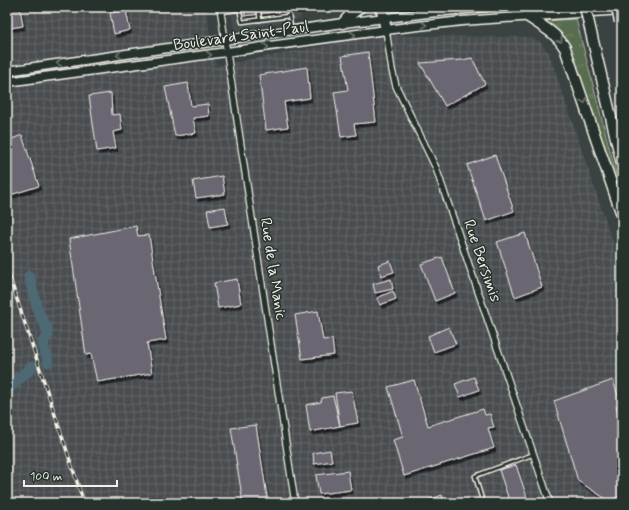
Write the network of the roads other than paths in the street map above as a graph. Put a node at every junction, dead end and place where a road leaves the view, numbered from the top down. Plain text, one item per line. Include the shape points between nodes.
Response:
1 (240, 7) edge
2 (258, 7) edge
3 (288, 7) edge
4 (360, 7) edge
5 (486, 7) edge
6 (585, 7) edge
7 (617, 7) edge
8 (221, 10) edge
9 (382, 10) edge
10 (622, 10) edge
11 (289, 16) junction
12 (527, 16) junction
13 (260, 20) junction
14 (343, 23) junction
15 (621, 26) edge
16 (291, 30) junction
17 (386, 30) junction
18 (225, 40) junction
19 (227, 52) junction
20 (7, 71) edge
21 (7, 82) edge
22 (622, 164) edge
23 (622, 215) edge
24 (534, 454) junction
25 (295, 503) edge
26 (483, 503) edge
27 (550, 503) edge

1 - 8 lane via 235,10
1 - 13 lane via 242,22
2 - 13 lane
3 - 11 lane
4 - 14 highway
5 - 9 main road, Boulevard Saint-Paul
6 - 22 highway, bridge
7 - 15 highway, bridge
8 - 18 street, Rue de la Manic
9 - 14 main road, Boulevard Saint-Paul
9 - 17 highway
10 - 12 main road, Boulevard Saint-Paul
11 - 13 lane
11 - 16 lane
17 -> 12 main road, Boulevard Saint-Paul
12 -> 23 highway via 554,33 565,48
14 - 16 main road, Boulevard Saint-Paul
16 - 18 main road, Boulevard Saint-Paul
19 -> 17 main road, Boulevard Saint-Paul
17 - 24 street, Rue Bersimis via 396,86 436,168
18 - 19 street, Rue de la Manic
18 -> 20 main road, Boulevard Saint-Paul
21 -> 19 main road, Boulevard Saint-Paul
19 - 25 street, Rue de la Manic
24 - 26 lane via 475,476
24 - 27 street, Rue Bersimis

